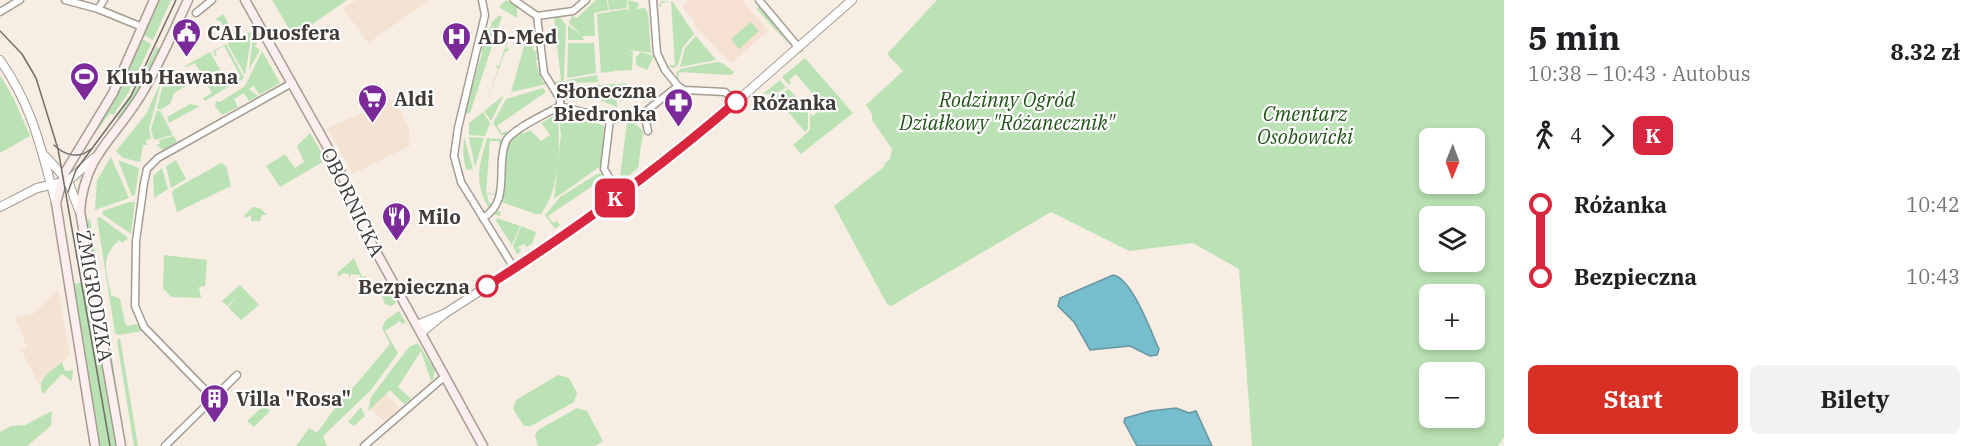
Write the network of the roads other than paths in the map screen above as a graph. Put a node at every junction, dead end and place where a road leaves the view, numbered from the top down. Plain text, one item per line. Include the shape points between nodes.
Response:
1 (20, 0) edge
2 (65, 0) edge
3 (104, 0) edge
4 (154, 0) edge
5 (188, 0) edge
6 (212, 0) edge
7 (245, 0) edge
8 (251, 0) edge
9 (482, 0) edge
10 (514, 0) edge
11 (586, 0) edge
12 (654, 0) edge
13 (759, 0) edge
14 (770, 0) edge
15 (852, 0) edge
16 (765, 6) junction
17 (98, 9) junction
18 (0, 12) edge
19 (196, 13) dead end
20 (537, 16) junction
21 (258, 21) junction
22 (142, 27) junction
23 (799, 48) junction
24 (0, 60) edge
25 (292, 83) junction
26 (678, 86) junction
27 (736, 102) junction
28 (560, 106) junction
29 (644, 113) junction
30 (610, 119) junction
31 (648, 131) dead end
32 (45, 156) junction
33 (94, 158) junction
34 (66, 177) junction
35 (55, 185) junction
36 (620, 195) junction
37 (0, 207) edge
38 (80, 211) junction
39 (483, 218) junction
40 (514, 268) junction
41 (419, 329) junction
42 (237, 375) dead end
43 (444, 377) junction
44 (213, 398) junction
45 (95, 446) edge
46 (121, 446) edge
47 (165, 446) edge
48 (364, 446) edge
49 (483, 446) edge

1 - 18 street
2 - 17 street
3 - 17 street
4 - 22 main road, ŻMIGRODZKA
5 - 33 main road via 140,97
6 - 19 street
7 - 21 main road, OBORNICKA
8 - 21 main road, OBORNICKA
9 - 39 street via 485,15 454,156 461,182
10 - 20 street
11 - 20 street via 573,11
12 - 26 street via 657,53
13 - 16 street
14 - 16 street
15 - 23 street
16 - 23 street
17 - 22 street
20 - 28 street via 544,73 560,99
21 - 25 main road, OBORNICKA
22 - 34 main road, ŻMIGRODZKA via 112,93
23 - 27 street
24 - 32 street, ŻMIGRODZKA via 29,109
25 - 41 main road, OBORNICKA
25 - 44 street via 158,158 147,168 136,241 135,306 144,327
26 - 27 street via 684,90 725,92
26 - 29 street
27 - 36 street
28 - 30 street
28 - 39 street via 511,135 505,146 498,200
29 - 30 street
29 - 31 street
30 - 36 street via 604,169
32 - 34 street, ŻMIGRODZKA
32 - 35 street, ŻMIGRODZKA
33 - 34 street
33 - 38 main road via 82,186
34 - 35 main road, ŻMIGRODZKA
34 - 38 street, ŻMIGRODZKA
35 - 37 street via 37,188
35 - 45 main road, ŻMIGRODZKA
36 - 40 street
38 - 46 main road, ŻMIGRODZKA
39 - 40 street
40 - 41 street
41 - 43 main road, OBORNICKA
42 - 44 street
43 - 48 street
43 - 49 main road, OBORNICKA
44 - 47 street

